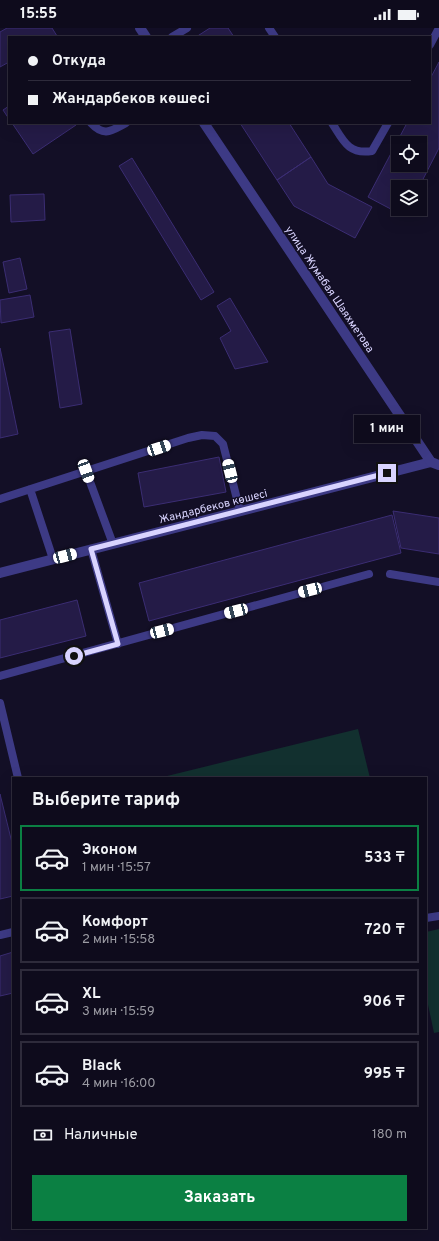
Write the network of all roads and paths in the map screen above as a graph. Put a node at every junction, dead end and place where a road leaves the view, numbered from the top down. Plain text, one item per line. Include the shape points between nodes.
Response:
1 (187, 28) edge
2 (439, 28) edge
3 (174, 36) edge
4 (431, 42) edge
5 (92, 124) edge
6 (124, 124) edge
7 (205, 124) edge
8 (333, 124) edge
9 (387, 124) edge
10 (435, 464) edge
11 (86, 471) junction
12 (30, 489) junction
13 (0, 499) edge
14 (240, 511) junction
15 (113, 544) junction
16 (91, 549) junction
17 (53, 559) junction
18 (0, 573) edge
19 (369, 574) dead end
20 (390, 574) dead end
21 (439, 582) edge
22 (118, 644) junction
23 (0, 676) edge
24 (0, 703) edge
25 (18, 777) edge
26 (439, 916) edge
27 (427, 918) edge
28 (12, 932) edge
29 (0, 935) edge

1 - 3 lane
2 - 4 lane
5 - 6 lane via 99,130 110,132
7 - 10 street, улица Жумабая Шаяхметова
8 - 9 lane via 347,147 364,153 372,151
10 - 14 street, Жандарбеков көшесі
11 - 12 lane
11 - 14 lane via 188,438 215,436 223,444
11 - 15 lane
12 - 13 lane
12 - 17 lane
14 - 15 street, Жандарбеков көшесі
15 - 16 street, Жандарбеков көшесі
16 - 17 street, Жандарбеков көшесі
16 - 22 lane
17 - 18 street, Жандарбеков көшесі
19 - 22 lane
20 - 21 lane
22 - 23 lane
24 - 25 lane
26 - 27 lane
28 - 29 lane

